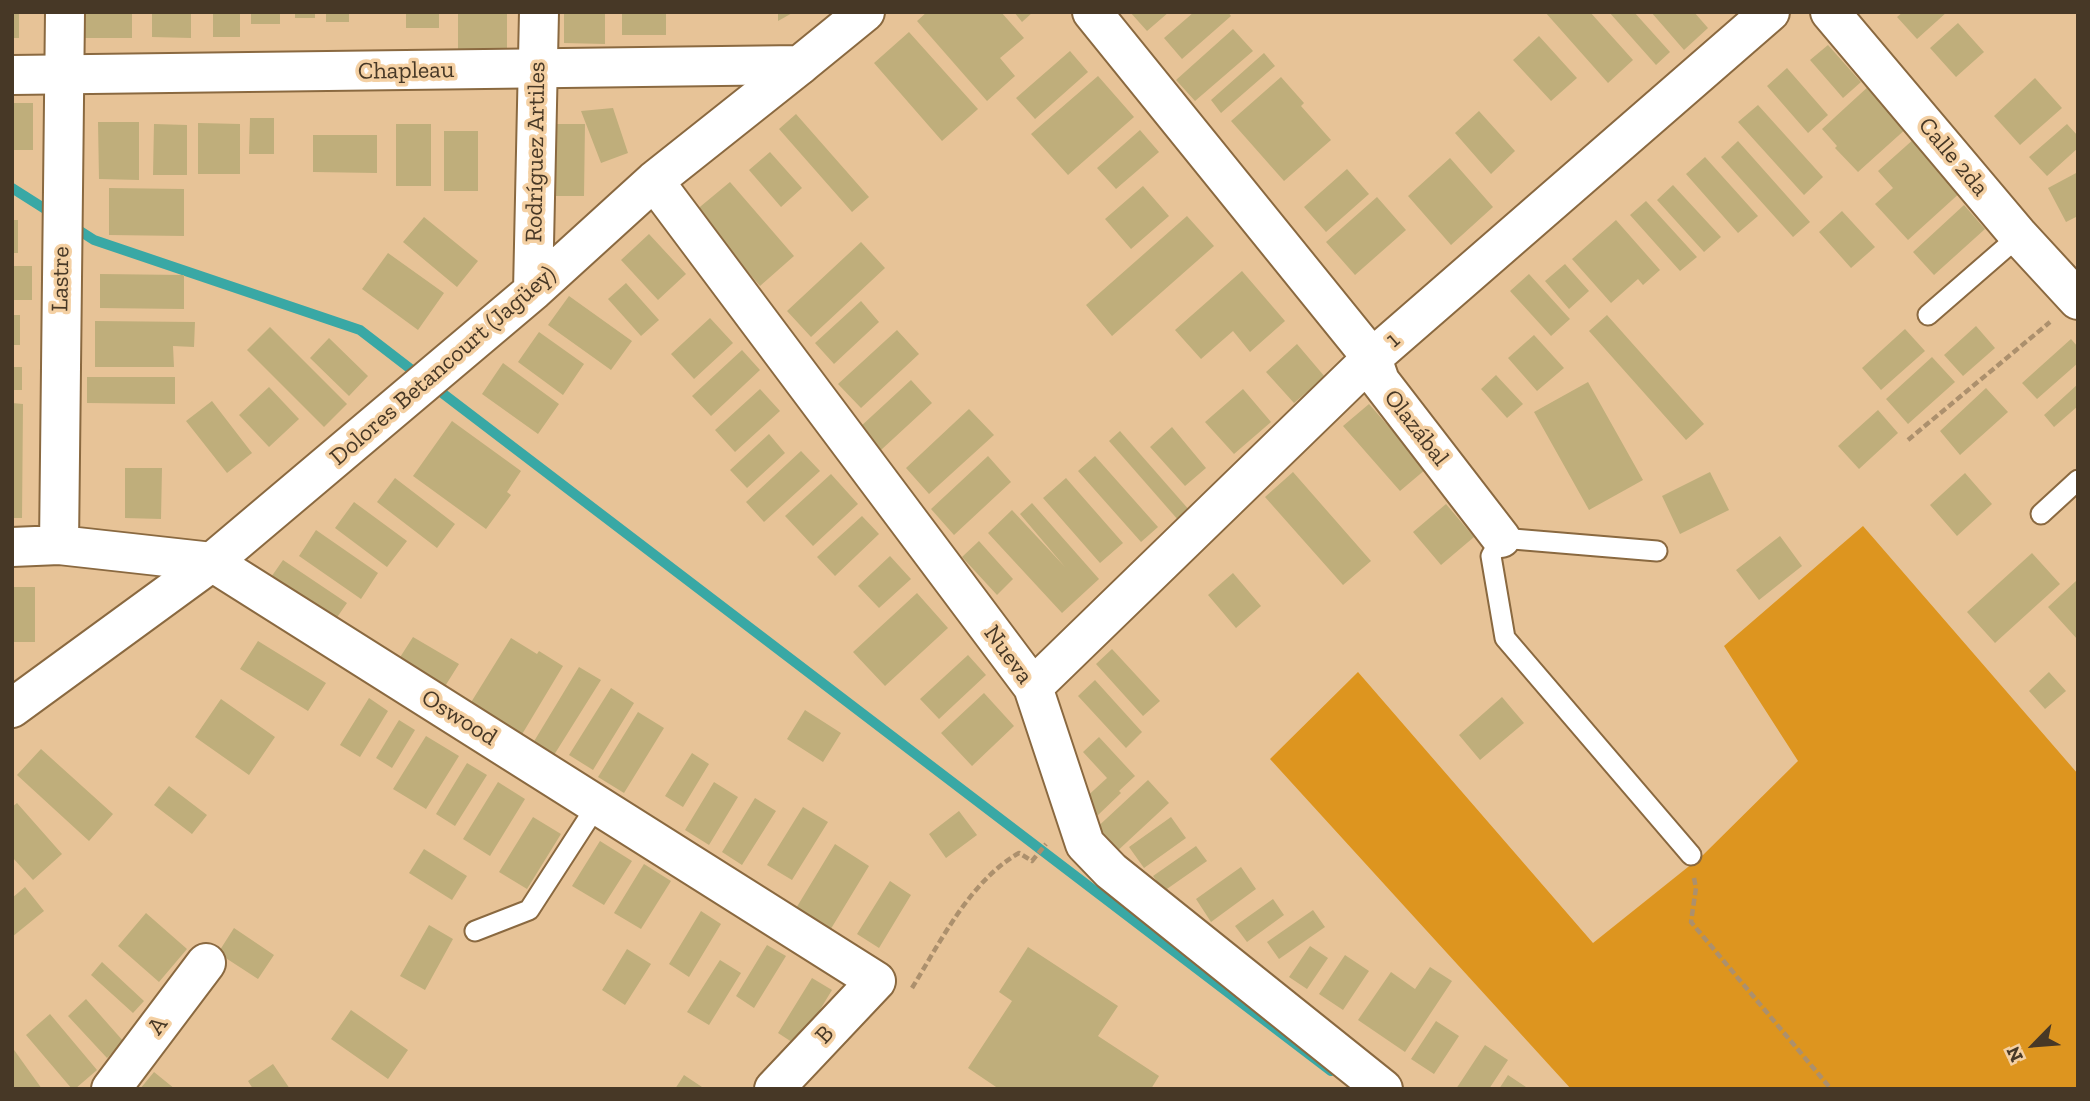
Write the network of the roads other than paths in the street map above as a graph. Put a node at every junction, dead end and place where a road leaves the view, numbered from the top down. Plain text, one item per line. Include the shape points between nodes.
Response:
1 (65, 12) edge
2 (539, 12) edge
3 (865, 12) edge
4 (1092, 12) edge
5 (1770, 12) edge
6 (1830, 12) edge
7 (800, 65) junction
8 (539, 69) junction
9 (12, 75) edge
10 (66, 75) junction
11 (654, 181) junction
12 (2019, 236) junction
13 (533, 291) junction
14 (2078, 300) edge
15 (1928, 315) dead end
16 (1372, 358) junction
17 (2078, 480) edge
18 (2041, 514) dead end
19 (1501, 538) junction
20 (59, 545) junction
21 (12, 547) edge
22 (1657, 551) dead end
23 (212, 562) junction
24 (1033, 687) junction
25 (12, 708) edge
26 (597, 805) junction
27 (1691, 855) road end
28 (475, 931) dead end
29 (206, 963) dead end
30 (893, 986) joint
31 (111, 1089) edge
32 (774, 1089) edge
33 (1382, 1089) edge

1 - 10 street, Lastre
2 - 8 street, Rodríguez Artiles
3 - 7 street, Dolores Betancourt (Jagüey)
4 - 16 street, Olazábal
5 - 16 street, 1
6 - 12 street, Calle 2da
7 - 8 street, Chapleau
7 - 11 street, Dolores Betancourt (Jagüey)
8 - 10 street, Chapleau
8 - 13 street, Rodríguez Artiles
9 - 10 street, Chapleau
10 - 20 street, Lastre
11 - 13 street, Dolores Betancourt (Jagüey)
11 - 24 street, Nueva
12 - 14 street, Calle 2da
12 - 15 lane
13 - 23 street, Dolores Betancourt (Jagüey)
16 - 19 street, Olazábal via 1380,381
16 - 24 street, 1
17 - 18 lane
19 - 22 lane
19 - 27 lane via 1491,556 1505,638
20 - 21 street, Oswood
20 - 23 street, Oswood
23 - 25 street, Dolores Betancourt (Jagüey)
23 - 26 street, Oswood
24 - 33 street, Nueva via 1085,844 1111,871
26 - 28 lane via 529,910
26 - 30 street, Oswood
29 - 31 street, A
30 - 32 street, B

